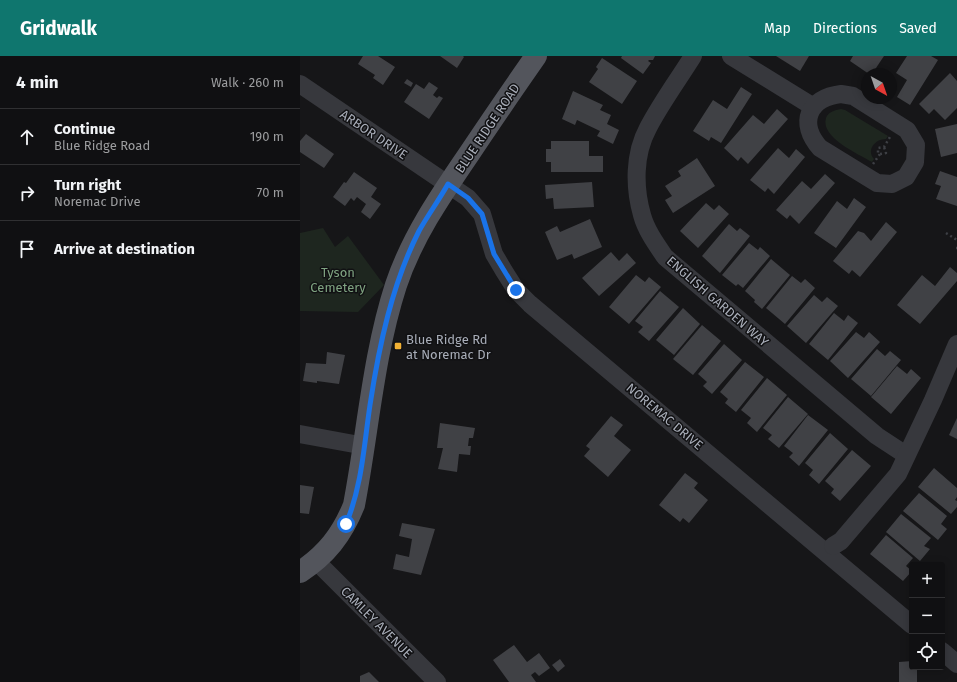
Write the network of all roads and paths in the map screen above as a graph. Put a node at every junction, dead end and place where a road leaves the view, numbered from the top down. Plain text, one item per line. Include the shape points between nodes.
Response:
1 (536, 56) edge
2 (693, 56) edge
3 (731, 56) edge
4 (300, 84) edge
5 (812, 106) junction
6 (884, 132) dead end
7 (884, 147) junction
8 (880, 154) junction
9 (868, 167) junction
10 (448, 184) junction
11 (946, 233) dead end
12 (957, 240) edge
13 (957, 344) edge
14 (300, 434) edge
15 (365, 446) junction
16 (906, 455) junction
17 (833, 546) dead end
18 (308, 567) edge
19 (909, 622) edge
20 (945, 654) edge
21 (957, 664) edge
22 (437, 682) edge

1 - 10 main road, BLUE RIDGE ROAD
2 - 16 street, ENGLISH GARDEN WAY via 647,129 640,149 637,169 638,195 642,216 652,238 665,257 877,436
3 - 5 street
4 - 10 street, ARBOR DRIVE
5 - 9 street via 808,120 813,140 820,148
5 - 9 street via 831,95 853,96 907,130 916,145 915,162 906,176 892,184 877,183
6 - 7 path via 890,136
7 - 8 path via 886,152
7 - 8 path via 879,146
8 - 9 path
10 - 15 main road, BLUE RIDGE ROAD via 420,230 396,286 370,404
10 - 19 street, NOREMAC DRIVE via 468,198 482,214 494,254 516,290 530,304
11 - 12 path
13 - 16 street
14 - 15 street
15 - 18 main road, BLUE RIDGE ROAD via 354,505 346,524 338,538
16 - 17 street via 898,474 841,541
18 - 22 street, CAMLEY AVENUE
20 - 21 street

